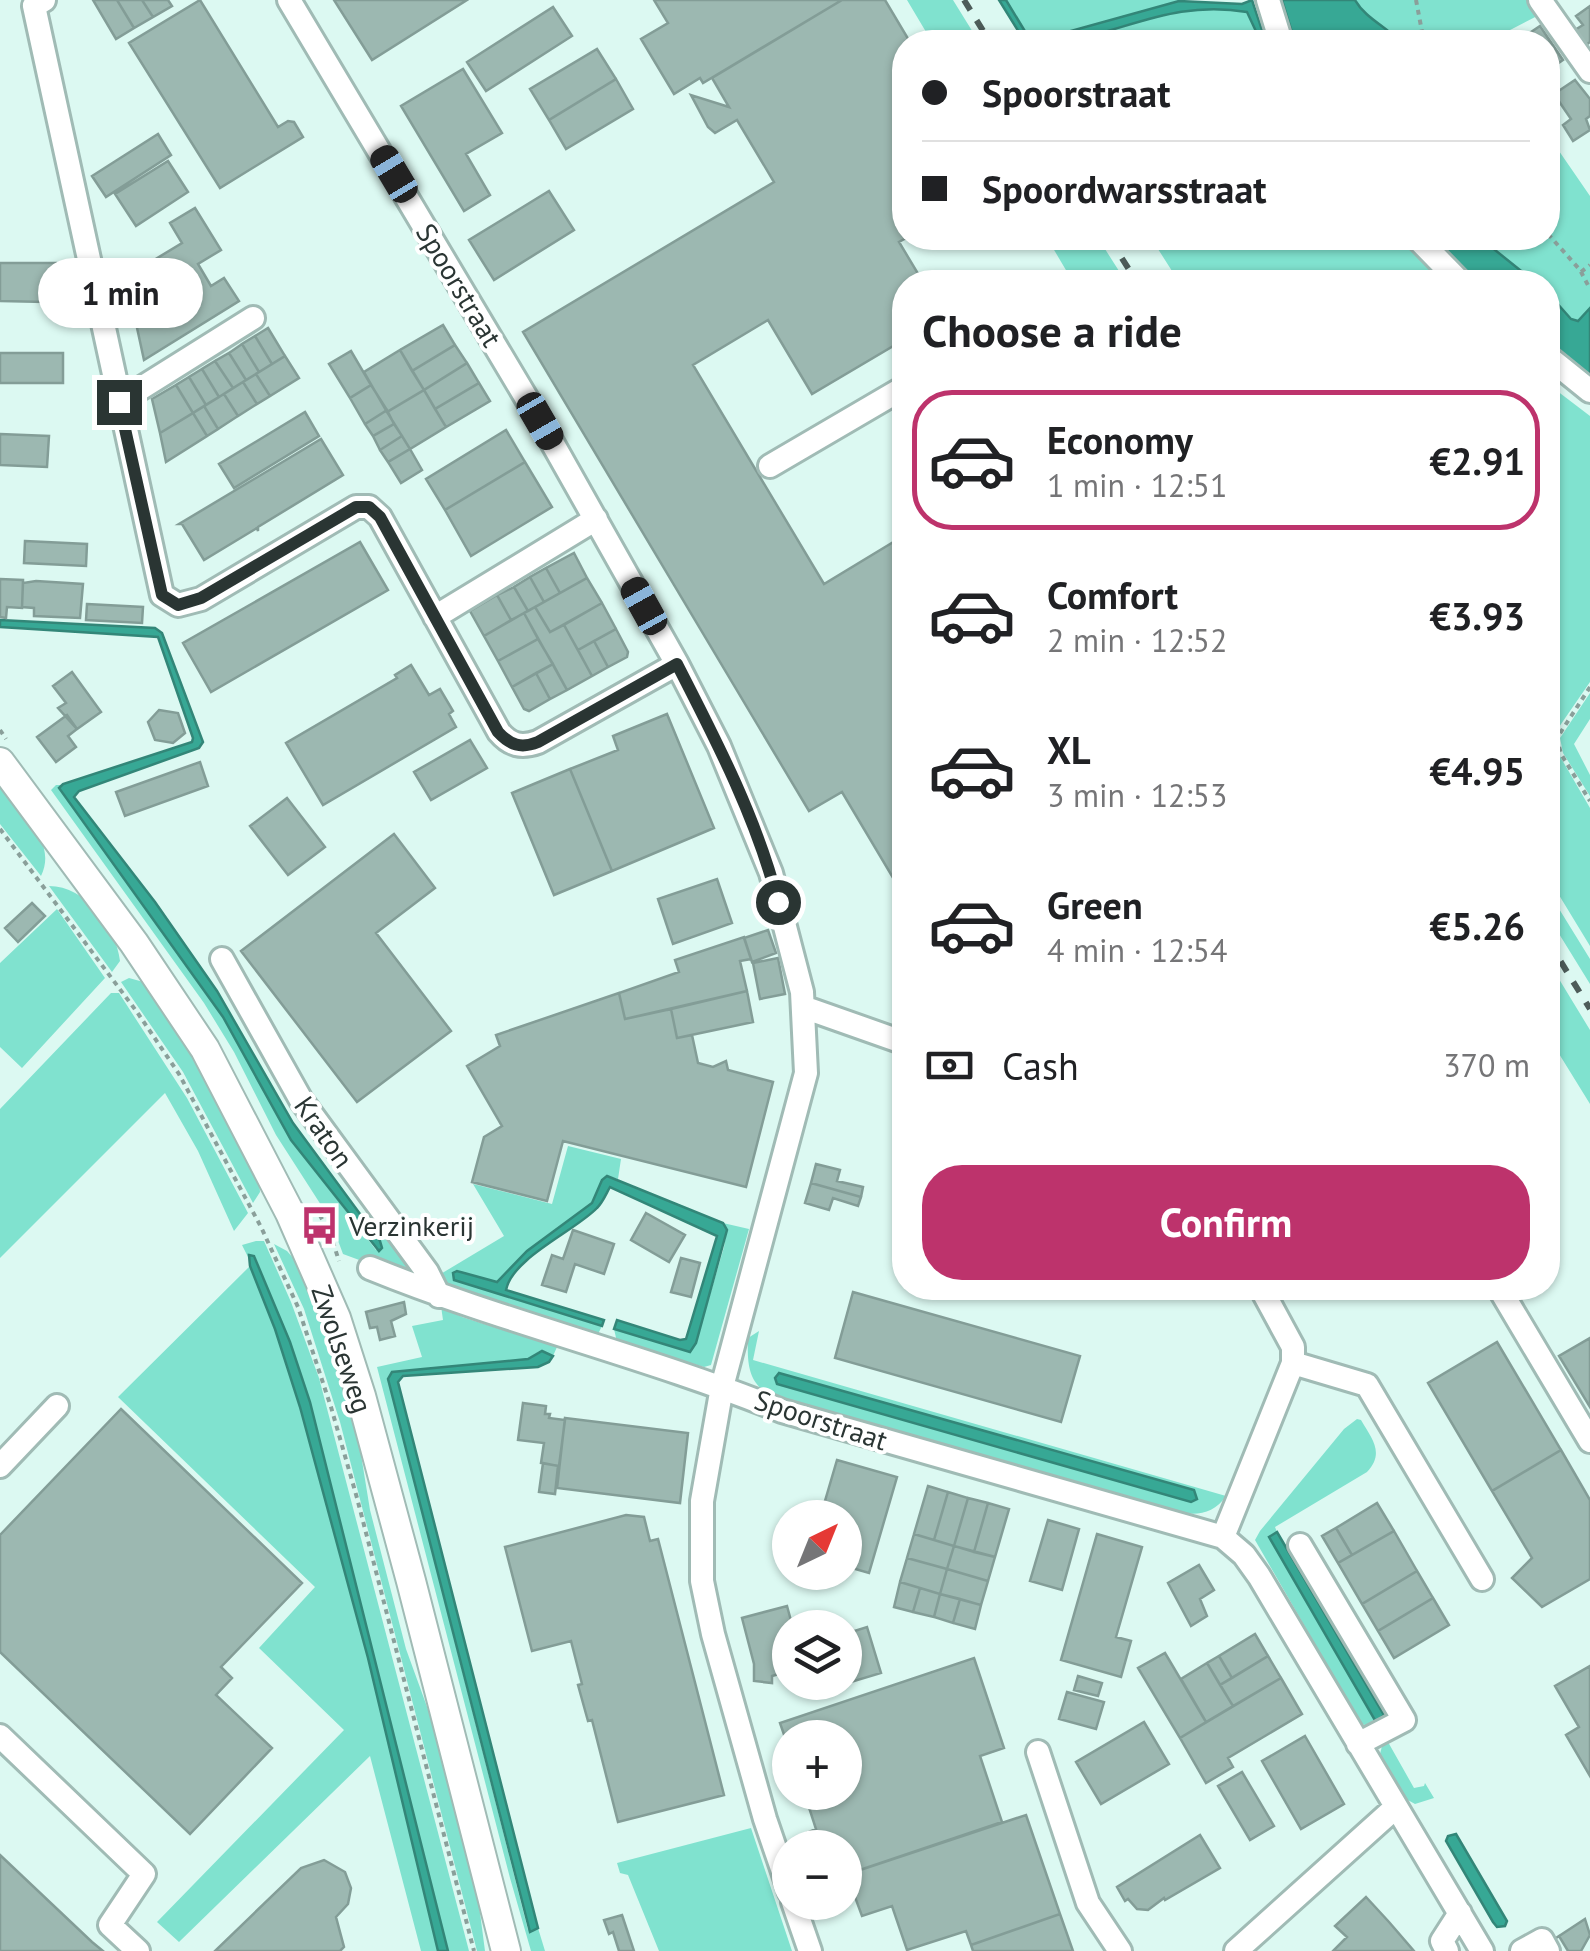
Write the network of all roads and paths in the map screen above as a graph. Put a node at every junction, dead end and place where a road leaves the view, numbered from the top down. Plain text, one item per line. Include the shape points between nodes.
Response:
1 (44, 0) edge
2 (289, 0) edge
3 (1268, 0) edge
4 (1416, 0) edge
5 (1540, 0) edge
6 (1277, 30) edge
7 (1422, 30) edge
8 (1590, 72) edge
9 (1560, 248) edge
10 (1429, 250) edge
11 (1590, 265) edge
12 (1448, 270) edge
13 (1581, 272) junction
14 (1590, 289) edge
15 (254, 318) dead end
16 (1560, 367) edge
17 (1590, 391) edge
18 (892, 395) edge
19 (119, 402) junction
20 (770, 466) dead end
21 (596, 520) junction
22 (435, 616) junction
23 (677, 664) junction
24 (1590, 688) edge
25 (1560, 735) edge
26 (1560, 750) edge
27 (0, 762) edge
28 (1590, 802) edge
29 (0, 830) edge
30 (222, 959) dead end
31 (803, 1007) junction
32 (892, 1038) edge
33 (370, 1268) dead end
34 (439, 1296) junction
35 (1267, 1300) edge
36 (1505, 1300) edge
37 (1293, 1363) junction
38 (722, 1387) junction
39 (57, 1406) dead end
40 (1590, 1441) edge
41 (0, 1466) edge
42 (1223, 1537) junction
43 (1300, 1545) dead end
44 (1482, 1579) dead end
45 (0, 1736) edge
46 (1358, 1744) junction
47 (1038, 1752) dead end
48 (1396, 1807) junction
49 (772, 1839) edge
50 (1460, 1914) junction
51 (800, 1920) edge
52 (138, 1951) edge
53 (474, 1951) edge
54 (506, 1951) edge
55 (810, 1951) edge
56 (1120, 1951) edge
57 (1236, 1951) edge
58 (1447, 1951) edge
59 (1482, 1951) edge
60 (1522, 1951) edge
61 (1548, 1951) edge

1 - 19 street via 34,6
2 - 21 street, Spoorstraat
3 - 6 street
4 - 7 path
5 - 8 street
9 - 13 path
10 - 12 street
11 - 13 path
13 - 14 path
15 - 19 street
16 - 17 street
18 - 20 street
19 - 22 street via 162,595 178,605 201,598 356,507 369,507
21 - 22 street
21 - 23 street, Spoorstraat
22 - 23 street via 498,732 520,746
23 - 31 street, Spoorstraat via 771,872
24 - 25 path
26 - 28 path
27 - 54 main road, Zwolseweg via 205,1049 321,1284 361,1396
29 - 53 path, Zwolseweg via 179,1074 298,1307 357,1498
30 - 34 street, Kraton via 301,1100
31 - 32 street
31 - 38 street, Spoorstraat via 806,1073
33 - 34 street
34 - 38 street
35 - 37 street via 1292,1346
36 - 40 street
37 - 42 street
37 - 44 street via 1367,1385
38 - 42 street, Spoorstraat via 782,1411
38 - 49 street via 702,1501 702,1581
39 - 41 street
42 - 46 street via 1259,1576
43 - 46 street via 1404,1720
45 - 52 street via 144,1874 110,1924
46 - 48 street
47 - 56 street via 1088,1903
48 - 50 street
48 - 57 street
50 - 58 street via 1442,1942
50 - 59 street
51 - 55 street
60 - 61 street via 1542,1940

